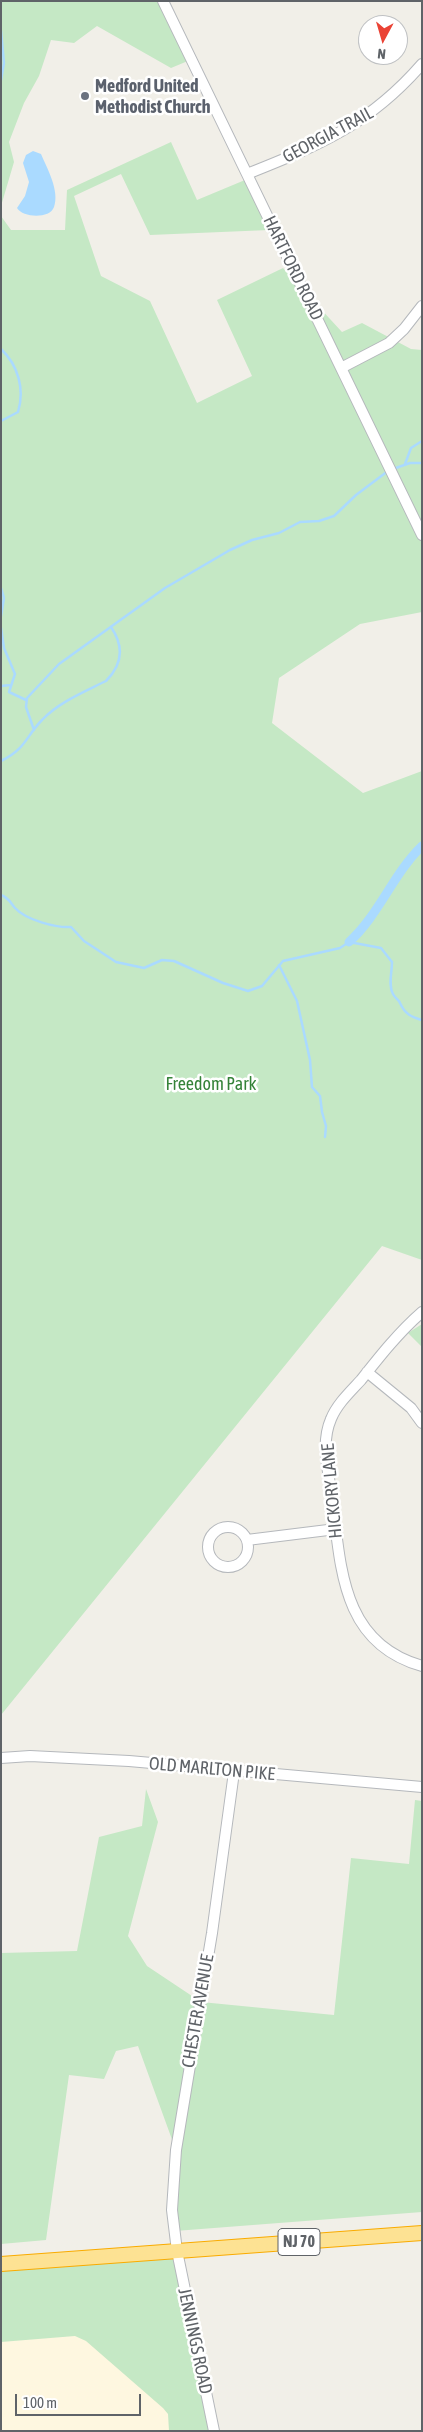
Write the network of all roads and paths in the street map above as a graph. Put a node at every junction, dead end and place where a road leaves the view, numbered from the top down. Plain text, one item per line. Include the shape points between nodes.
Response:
1 (163, 1) edge
2 (422, 64) edge
3 (248, 174) junction
4 (422, 306) edge
5 (341, 368) junction
6 (422, 535) edge
7 (422, 1312) edge
8 (367, 1372) junction
9 (422, 1423) edge
10 (336, 1528) junction
11 (247, 1540) junction
12 (422, 1666) edge
13 (1, 1758) edge
14 (234, 1772) junction
15 (422, 1787) edge
16 (422, 2232) edge
17 (177, 2251) junction
18 (1, 2264) edge
19 (214, 2431) edge

1 - 3 street, HARTFORD ROAD
2 - 3 street, GEORGIA TRAIL via 386,102 358,122 326,140
3 - 5 street, HARTFORD ROAD
4 - 5 street via 389,343
5 - 6 street, HARTFORD ROAD
7 - 8 street, HICKORY LANE
8 - 9 street via 412,1408
8 - 10 street, HICKORY LANE via 336,1410 328,1429 327,1462
10 - 11 street
10 - 12 street, HICKORY LANE via 345,1590 364,1627 387,1650
11 - 11 street via 241,1531 230,1527 219,1529 210,1537 211,1559 220,1566 232,1567 242,1562 248,1552
13 - 14 street, OLD MARLTON PIKE via 51,1756
14 - 15 street, OLD MARLTON PIKE
14 - 17 street, CHESTER AVENUE via 212,1933 175,2156 172,2210
16 - 17 highway, NJ 70
17 - 18 highway, NJ 70
17 - 19 street, JENNINGS ROAD

